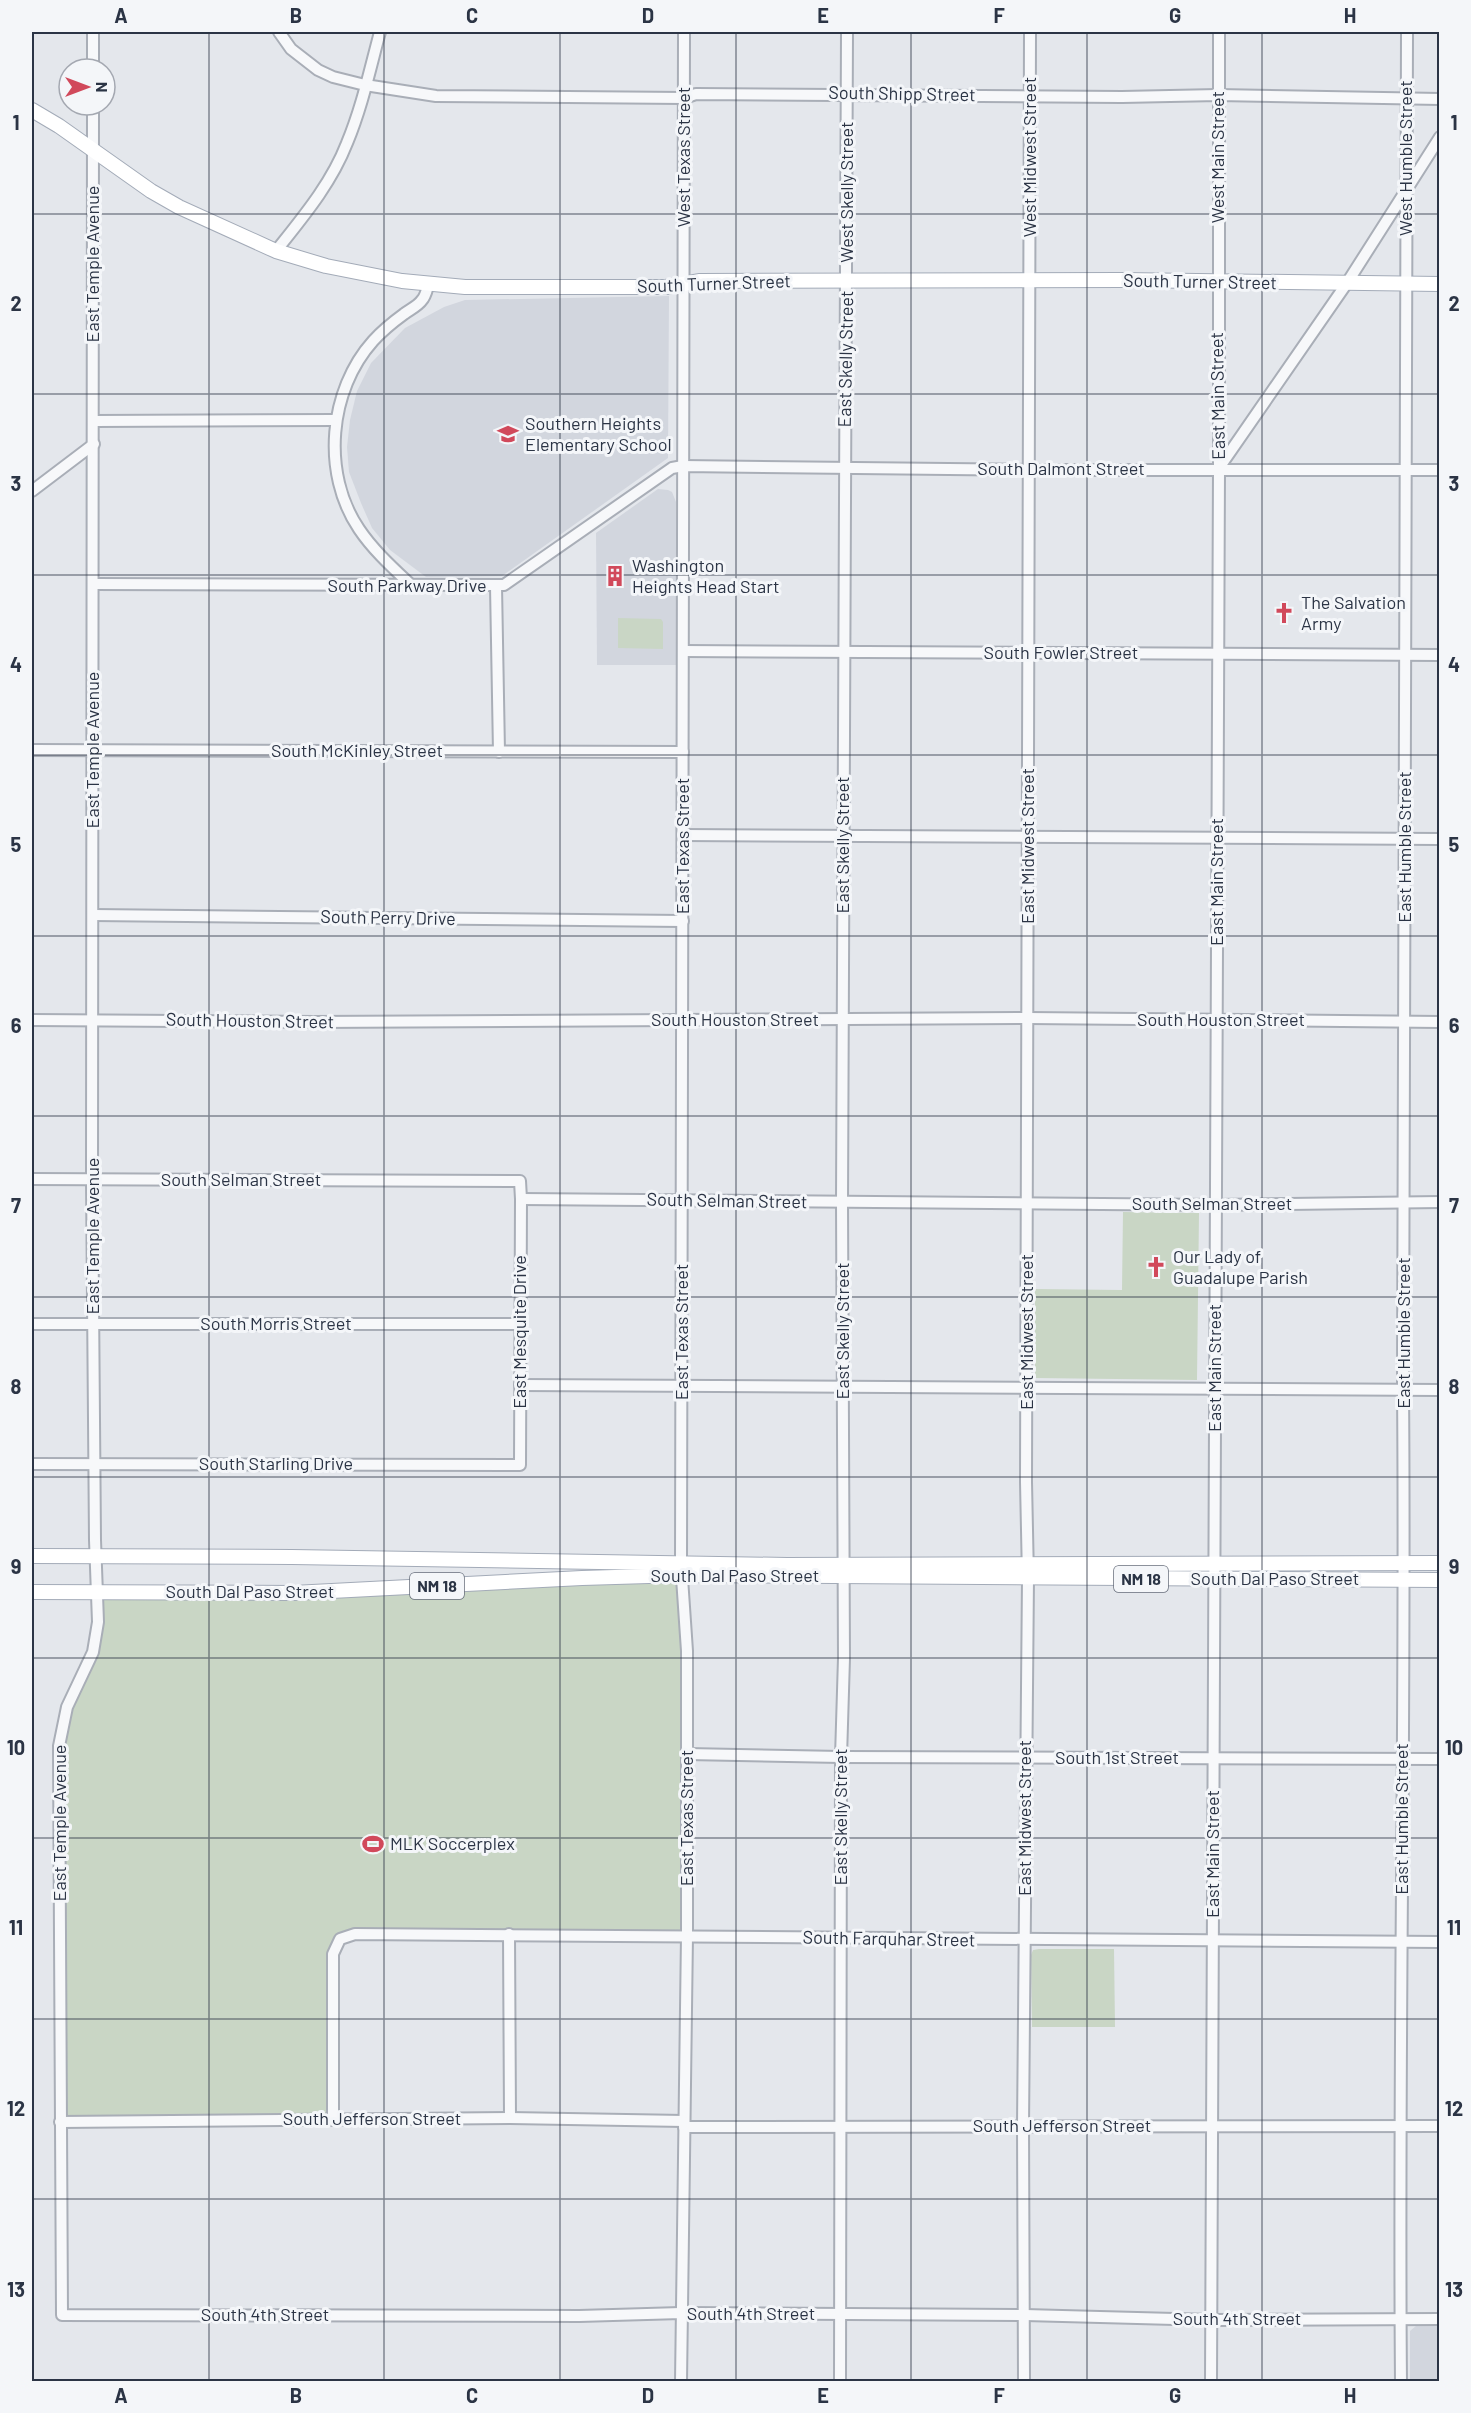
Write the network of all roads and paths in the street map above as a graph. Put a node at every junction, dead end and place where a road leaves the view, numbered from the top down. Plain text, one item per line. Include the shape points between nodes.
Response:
1 (93, 32) edge
2 (279, 32) edge
3 (380, 32) edge
4 (684, 32) edge
5 (847, 32) edge
6 (1030, 32) edge
7 (1219, 32) edge
8 (1407, 32) edge
9 (93, 57) edge
10 (366, 85) junction
11 (848, 94) junction
12 (1218, 95) junction
13 (1030, 96) junction
14 (684, 98) junction
15 (1407, 99) junction
16 (1440, 99) edge
17 (32, 110) edge
18 (93, 117) edge
19 (1440, 136) edge
20 (93, 151) junction
21 (1406, 189) junction
22 (276, 251) junction
23 (847, 281) junction
24 (1030, 282) junction
25 (685, 283) junction
26 (1217, 283) junction
27 (429, 284) junction
28 (1347, 284) junction
29 (1406, 284) junction
30 (1440, 284) edge
31 (335, 420) junction
32 (94, 421) junction
33 (94, 444) junction
34 (683, 466) junction
35 (844, 466) junction
36 (1219, 469) junction
37 (1030, 470) junction
38 (1405, 470) junction
39 (1440, 470) edge
40 (32, 491) edge
41 (94, 584) junction
42 (412, 586) junction
43 (496, 586) junction
44 (683, 651) junction
45 (843, 652) junction
46 (1029, 652) junction
47 (1218, 653) junction
48 (1405, 655) junction
49 (1440, 655) edge
50 (32, 750) edge
51 (93, 751) junction
52 (499, 752) junction
53 (683, 752) junction
54 (683, 835) junction
55 (843, 836) junction
56 (1028, 837) junction
57 (1218, 837) junction
58 (1405, 839) junction
59 (1440, 839) edge
60 (93, 915) junction
61 (683, 921) junction
62 (1028, 1018) junction
63 (93, 1019) junction
64 (32, 1020) edge
65 (843, 1020) junction
66 (1217, 1020) junction
67 (682, 1021) junction
68 (1404, 1022) junction
69 (1440, 1022) edge
70 (32, 1179) edge
71 (92, 1179) junction
72 (521, 1199) junction
73 (682, 1199) junction
74 (842, 1202) junction
75 (1027, 1202) junction
76 (1404, 1202) junction
77 (1440, 1202) edge
78 (1216, 1205) junction
79 (32, 1324) edge
80 (93, 1324) junction
81 (520, 1324) junction
82 (520, 1384) junction
83 (682, 1386) junction
84 (844, 1386) junction
85 (1027, 1389) junction
86 (1215, 1389) junction
87 (1403, 1390) junction
88 (1440, 1390) edge
89 (32, 1464) edge
90 (95, 1464) junction
91 (520, 1465) joint
92 (32, 1556) edge
93 (95, 1556) junction
94 (1404, 1562) junction
95 (1028, 1563) junction
96 (1214, 1563) junction
97 (1440, 1563) edge
98 (681, 1569) junction
99 (843, 1570) junction
100 (1028, 1578) junction
101 (1214, 1580) junction
102 (1404, 1580) junction
103 (1440, 1580) edge
104 (32, 1592) edge
105 (98, 1592) junction
106 (687, 1754) junction
107 (841, 1757) junction
108 (1025, 1758) junction
109 (1214, 1758) junction
110 (1402, 1759) junction
111 (1440, 1759) edge
112 (509, 1935) junction
113 (687, 1935) junction
114 (840, 1939) junction
115 (1024, 1940) junction
116 (1213, 1941) junction
117 (1401, 1942) junction
118 (1440, 1942) edge
119 (510, 2118) junction
120 (333, 2120) junction
121 (60, 2122) junction
122 (684, 2124) junction
123 (1023, 2126) junction
124 (1212, 2126) junction
125 (1400, 2126) junction
126 (1440, 2126) edge
127 (840, 2127) junction
128 (681, 2313) junction
129 (62, 2314) joint
130 (840, 2315) junction
131 (1025, 2315) junction
132 (1400, 2318) junction
133 (1440, 2319) edge
134 (1212, 2320) junction
135 (681, 2382) edge
136 (840, 2382) edge
137 (1024, 2382) edge
138 (1211, 2382) edge
139 (1401, 2382) edge

1 - 9 street
2 - 10 street, South Shipp Street via 291,49 318,70
3 - 10 street
4 - 14 street, West Texas Street
5 - 11 street, West Skelly Street
6 - 13 street, West Midwest Street
7 - 12 street, West Main Street
8 - 15 street, West Humble Street
10 - 14 street, South Shipp Street via 436,96
10 - 22 street via 347,144 331,175
11 - 13 street, South Shipp Street
11 - 14 street, South Shipp Street via 696,94
11 - 23 street, West Skelly Street
12 - 13 street, South Shipp Street
12 - 15 street, South Shipp Street
12 - 26 street, West Main Street
13 - 24 street, West Midwest Street
14 - 25 street, West Texas Street
15 - 16 street, South Shipp Street
15 - 21 street, West Humble Street
17 - 20 main road, South Turner Street
18 - 20 street, East Temple Avenue
19 - 21 street
20 - 22 main road, South Turner Street via 179,207
20 - 32 street, East Temple Avenue
21 - 28 street
21 - 29 street, West Humble Street
22 - 27 main road, South Turner Street via 364,274
23 - 24 main road, South Turner Street
23 - 25 main road, South Turner Street
23 - 35 street, East Skelly Street
24 - 26 main road, South Turner Street
24 - 37 street, East Midwest Street
25 - 27 main road, South Turner Street via 666,287
25 - 34 street, East Texas Street
26 - 28 main road, South Turner Street
26 - 36 street, East Main Street
27 - 31 street via 423,300 383,331 361,357
28 - 29 main road, South Turner Street
28 - 36 street
29 - 30 main road, South Turner Street
29 - 38 street, East Humble Street
31 - 32 street
31 - 42 street via 337,467 346,504 358,528
32 - 33 street, East Temple Avenue
33 - 40 street
33 - 41 street, East Temple Avenue
34 - 35 street, South Dalmont Street
34 - 43 street, South Parkway Drive via 672,468 510,582
34 - 44 street, East Texas Street
35 - 37 street, South Dalmont Street
35 - 45 street, East Skelly Street
36 - 37 street, South Dalmont Street
36 - 38 street, South Dalmont Street
36 - 47 street, East Main Street
37 - 46 street, East Midwest Street
38 - 39 street, South Dalmont Street
38 - 48 street, East Humble Street
41 - 42 street, South Parkway Drive
41 - 51 street, East Temple Avenue
42 - 43 street, South Parkway Drive
43 - 52 street
44 - 45 street, South Fowler Street
44 - 53 street, East Texas Street
45 - 46 street, South Fowler Street
45 - 55 street, East Skelly Street
46 - 47 street, South Fowler Street
46 - 56 street, East Midwest Street
47 - 48 street, South Fowler Street
47 - 57 street, East Main Street
48 - 49 street, South Fowler Street
48 - 58 street, East Humble Street
50 - 51 street, South McKinley Street
51 - 52 street, South McKinley Street
51 - 60 street, East Temple Avenue
52 - 53 street, South McKinley Street
53 - 54 street, East Texas Street
54 - 55 street
54 - 61 street, East Texas Street
55 - 56 street
55 - 65 street, East Skelly Street
56 - 57 street
56 - 62 street, East Midwest Street
57 - 58 street
57 - 66 street, East Main Street
58 - 59 street
58 - 68 street, East Humble Street
60 - 61 street, South Perry Drive
60 - 63 street, East Temple Avenue
61 - 67 street, East Texas Street
62 - 65 street, South Houston Street
62 - 66 street, South Houston Street
62 - 75 street, East Midwest Street
63 - 64 street, South Houston Street
63 - 67 street, South Houston Street
63 - 71 street, East Temple Avenue
65 - 67 street, South Houston Street
65 - 74 street, East Skelly Street
66 - 68 street, South Houston Street
66 - 78 street, East Main Street
67 - 73 street, East Texas Street
68 - 69 street, South Houston Street
68 - 76 street, East Humble Street
70 - 71 street, South Selman Street
71 - 72 street, South Selman Street via 520,1180
71 - 80 street, East Temple Avenue
72 - 73 street, South Selman Street
72 - 81 street, East Mesquite Drive
73 - 74 street, South Selman Street
73 - 83 street, East Texas Street
74 - 75 street, South Selman Street
74 - 84 street, East Skelly Street
75 - 78 street, South Selman Street
75 - 85 street, East Midwest Street
76 - 77 street, South Selman Street
76 - 78 street, South Selman Street
76 - 87 street, East Humble Street
78 - 86 street, East Main Street
79 - 80 street, South Morris Street
80 - 81 street, South Morris Street
80 - 90 street, East Temple Avenue
81 - 82 street, East Mesquite Drive
82 - 83 street
82 - 91 street, East Mesquite Drive
83 - 84 street
83 - 98 street, East Texas Street
84 - 85 street
84 - 99 street, East Skelly Street
85 - 86 street
85 - 95 street, East Midwest Street
86 - 87 street
86 - 96 street, East Main Street
87 - 88 street
87 - 94 street, East Humble Street
89 - 90 street, South Starling Drive
90 - 91 street, South Starling Drive
90 - 93 street, East Temple Avenue
92 - 93 main road, South Dal Paso Street / NM 18
93 - 98 main road, South Dal Paso Street / NM 18 via 281,1557
93 - 105 street, East Temple Avenue
94 - 96 main road, South Dal Paso Street / NM 18
94 - 97 main road, South Dal Paso Street / NM 18
94 - 102 street, East Humble Street
95 - 96 main road, South Dal Paso Street / NM 18
95 - 99 main road, South Dal Paso Street / NM 18
95 - 100 street, East Midwest Street
96 - 101 street, East Main Street
98 - 99 main road, South Dal Paso Street / NM 18
98 - 105 main road, South Dal Paso Street / NM 18 via 293,1593
98 - 106 street, East Texas Street via 687,1651
99 - 100 main road, South Dal Paso Street / NM 18
99 - 107 street, East Skelly Street
100 - 101 main road, South Dal Paso Street / NM 18
100 - 108 street, East Midwest Street
101 - 102 main road, South Dal Paso Street / NM 18
101 - 109 street, East Main Street
102 - 103 main road, South Dal Paso Street / NM 18
102 - 110 street, East Humble Street
104 - 105 main road, South Dal Paso Street / NM 18
105 - 121 street, East Temple Avenue via 93,1652 67,1707 58,1746
106 - 107 street, South 1st Street
106 - 113 street, East Texas Street
107 - 108 street, South 1st Street
107 - 114 street, East Skelly Street
108 - 109 street, South 1st Street
108 - 115 street, East Midwest Street
109 - 110 street, South 1st Street
109 - 116 street, East Main Street
110 - 111 street, South 1st Street
110 - 117 street, East Humble Street
112 - 113 street, South Farquhar Street
112 - 119 street
112 - 120 street, South Farquhar Street via 355,1934 340,1939 333,1954
113 - 114 street, South Farquhar Street
113 - 122 street, East Texas Street
114 - 115 street, South Farquhar Street
114 - 127 street, East Skelly Street
115 - 116 street, South Farquhar Street
115 - 123 street, East Midwest Street
116 - 117 street, South Farquhar Street
116 - 124 street, East Main Street
117 - 118 street, South Farquhar Street
117 - 125 street, East Humble Street
119 - 120 street, South Jefferson Street
119 - 122 street, South Jefferson Street
120 - 121 street, South Jefferson Street
121 - 129 street, East Temple Avenue
122 - 127 street, South Jefferson Street
122 - 128 street, East Texas Street
123 - 124 street, South Jefferson Street
123 - 127 street, South Jefferson Street
123 - 131 street, East Midwest Street
124 - 125 street, South Jefferson Street
124 - 134 street, East Main Street
125 - 126 street, South Jefferson Street
125 - 132 street, East Humble Street
127 - 130 street, East Skelly Street
128 - 129 street, South 4th Street
128 - 130 street, South 4th Street
128 - 135 street, East Texas Street
130 - 131 street, South 4th Street
130 - 136 street, East Skelly Street
131 - 134 street, South 4th Street
131 - 137 street, East Midwest Street
132 - 133 street, South 4th Street
132 - 134 street, South 4th Street
132 - 139 street, East Humble Street
134 - 138 street, East Main Street

